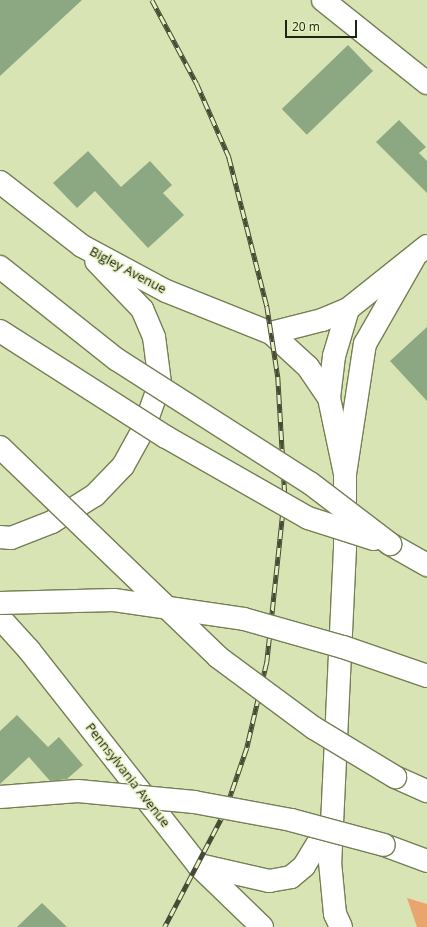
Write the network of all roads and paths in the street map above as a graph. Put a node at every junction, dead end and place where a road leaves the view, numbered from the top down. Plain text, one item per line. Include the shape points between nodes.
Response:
1 (324, 0) edge
2 (425, 77) edge
3 (0, 182) edge
4 (82, 246) junction
5 (420, 252) edge
6 (0, 267) edge
7 (348, 309) junction
8 (0, 331) edge
9 (271, 333) junction
10 (329, 398) junction
11 (0, 447) edge
12 (345, 474) junction
13 (0, 537) edge
14 (390, 544) junction
15 (427, 565) edge
16 (0, 603) edge
17 (0, 618) edge
18 (427, 676) edge
19 (427, 791) edge
20 (0, 797) edge
21 (332, 821) junction
22 (427, 861) edge
23 (198, 864) junction
24 (262, 927) edge
25 (341, 927) edge

1 - 2 main road
3 - 4 main road, Bigley Avenue
4 - 9 main road, Bigley Avenue via 166,291
4 - 13 main road via 142,309 154,337 160,383 144,428 123,466 95,495 52,522 11,538
5 - 7 main road via 387,275
5 - 12 main road via 365,344
6 - 14 main road, bridge via 116,359 310,483
7 - 9 main road via 322,320
7 - 10 main road via 334,356
8 - 14 main road, bridge via 166,437 308,518
9 - 10 main road, Bigley Avenue via 308,367
10 - 12 main road
11 - 19 main road, bridge via 218,657 314,728 395,777
12 - 21 main road via 345,548
14 - 15 main road
16 - 18 main road, bridge via 114,600 244,619 343,647
17 - 23 main road, Pennsylvania Avenue via 30,650
20 - 22 main road, bridge via 78,791 194,802 290,820 384,845
21 - 23 main road via 304,866 291,877 262,880
21 - 25 main road via 330,862 335,914
23 - 24 main road, Pennsylvania Avenue

